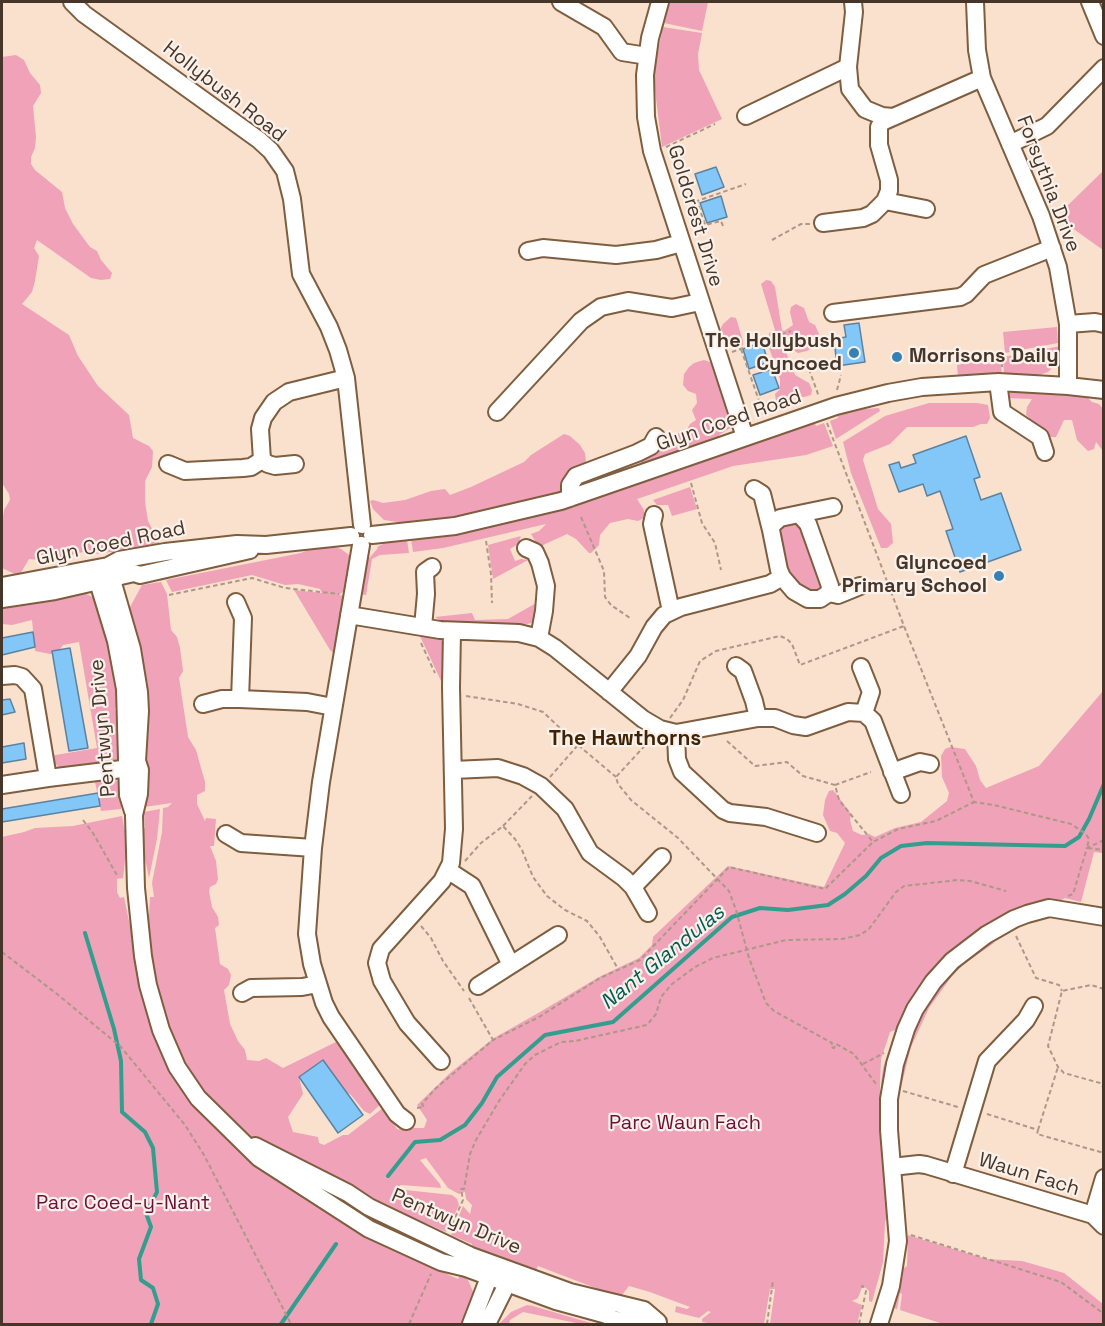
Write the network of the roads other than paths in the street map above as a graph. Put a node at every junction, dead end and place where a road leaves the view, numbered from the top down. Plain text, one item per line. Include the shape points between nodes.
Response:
1 (72, 2) edge
2 (561, 2) edge
3 (660, 2) edge
4 (853, 2) edge
5 (975, 2) edge
6 (1090, 2) edge
7 (1104, 36) edge
8 (647, 56) junction
9 (848, 68) junction
10 (1104, 68) edge
11 (982, 78) junction
12 (746, 116) dead end
13 (893, 117) junction
14 (1010, 144) junction
15 (885, 201) junction
16 (926, 209) dead end
17 (823, 223) road end
18 (681, 243) junction
19 (1052, 248) junction
20 (528, 251) dead end
21 (700, 302) junction
22 (833, 313) dead end
23 (1068, 324) junction
24 (1104, 324) edge
25 (346, 378) junction
26 (998, 382) junction
27 (1068, 386) junction
28 (1104, 390) edge
29 (497, 412) dead end
30 (745, 437) junction
31 (656, 438) dead end
32 (1045, 452) dead end
33 (262, 460) junction
34 (168, 464) dead end
35 (295, 464) dead end
36 (754, 489) dead end
37 (570, 498) junction
38 (833, 507) dead end
39 (799, 514) junction
40 (654, 515) dead end
41 (771, 530) junction
42 (362, 535) junction
43 (266, 545) junction
44 (526, 548) dead end
45 (432, 567) dead end
46 (103, 573) junction
47 (140, 575) junction
48 (782, 578) junction
49 (2, 586) edge
50 (860, 586) dead end
51 (829, 593) junction
52 (2, 599) edge
53 (118, 600) junction
54 (236, 602) dead end
55 (671, 611) junction
56 (349, 615) junction
57 (418, 626) junction
58 (452, 631) junction
59 (539, 638) junction
60 (736, 666) dead end
61 (861, 667) dead end
62 (2, 676) edge
63 (609, 692) junction
64 (240, 699) junction
65 (203, 704) dead end
66 (333, 707) junction
67 (864, 713) junction
68 (758, 718) junction
69 (675, 733) junction
70 (132, 763) junction
71 (930, 764) dead end
72 (453, 770) junction
73 (892, 772) junction
74 (48, 778) junction
75 (2, 785) edge
76 (900, 795) dead end
77 (817, 832) dead end
78 (226, 834) dead end
79 (313, 848) junction
80 (662, 857) dead end
81 (452, 873) junction
82 (633, 887) junction
83 (648, 913) dead end
84 (1104, 917) edge
85 (558, 935) dead end
86 (511, 965) junction
87 (318, 984) junction
88 (478, 986) dead end
89 (242, 993) dead end
90 (1034, 1006) dead end
91 (441, 1061) dead end
92 (411, 1115) road end
93 (892, 1167) junction
94 (953, 1174) junction
95 (1104, 1178) edge
96 (1098, 1221) edge
97 (492, 1270) junction
98 (510, 1277) junction
99 (471, 1324) edge
100 (488, 1324) edge
101 (652, 1324) edge
102 (879, 1324) edge

1 - 25 street, Hollybush Road via 246,130 279,161 289,181 301,274 338,350
2 - 8 street via 604,27 622,52
3 - 8 street, Goldcrest Drive
4 - 9 street
5 - 11 street, Forsythia Drive
6 - 7 street
8 - 18 street, Goldcrest Drive via 645,100 652,151
9 - 12 street
9 - 13 street via 850,89 865,109
10 - 14 street via 1047,126
11 - 13 street
11 - 14 street, Forsythia Drive
13 - 15 street via 882,122 878,135 889,180
14 - 19 street, Forsythia Drive
15 - 16 street
15 - 17 street via 863,218
18 - 20 street via 616,255 543,248
18 - 21 street, Goldcrest Drive
19 - 22 street via 984,275 960,297
19 - 23 street, Forsythia Drive
21 - 29 street via 672,308 628,301 601,307 581,321
21 - 30 street, Goldcrest Drive
23 - 24 street
23 - 27 street, Forsythia Drive
25 - 33 street via 288,392 274,402 260,429
25 - 42 street, Hollybush Road
26 - 27 street, Glyn Coed Road
26 - 30 street, Glyn Coed Road via 888,393
26 - 32 street via 1002,412 1040,437
27 - 28 street, Glyn Coed Road
30 - 37 street, Glyn Coed Road
31 - 37 street via 651,446 576,476 570,485
33 - 34 street via 243,468 185,471
33 - 35 street via 275,466
36 - 41 street via 762,494
37 - 42 street, Glyn Coed Road via 455,526
38 - 39 street
39 - 41 street via 780,518
39 - 51 street via 808,524
40 - 55 street via 652,524
41 - 48 street
42 - 43 street, Glyn Coed Road
42 - 56 street, Hollybush Road
43 - 46 street, Glyn Coed Road via 176,550 119,560
43 - 47 street, Glyn Coed Road via 237,555
44 - 59 street via 534,552 540,563 546,586
45 - 57 street via 425,572 426,594
46 - 47 street, Glyn Coed Road
46 - 49 street, Glyn Coed Road
46 - 52 street, Glyn Coed Road
46 - 53 street, Pentwyn Drive
46 - 70 street, Pentwyn Drive via 123,681
47 - 53 street, Glyn Coed Road
48 - 51 street via 808,599 820,599
48 - 55 street
50 - 51 street via 838,595
53 - 70 street, Pentwyn Drive via 139,692
54 - 64 street via 243,618
55 - 63 street via 654,627 638,656
56 - 57 street
56 - 66 street, Hollybush Road
57 - 58 street
58 - 59 street via 519,633
58 - 72 street
59 - 63 street
60 - 68 street via 743,671
61 - 67 street via 871,692
62 - 74 street via 22,677 33,689
63 - 69 street via 652,725
64 - 65 street
64 - 66 street
66 - 79 street, Hollybush Road
67 - 68 street via 848,712 806,727 775,718
67 - 73 street via 873,721
68 - 69 street
69 - 77 street via 682,772 723,810
70 - 74 street via 122,769
70 - 97 street, Pentwyn Drive via 128,795 134,815 140,927 148,985 168,1046 187,1082 212,1114 259,1158 369,1229 441,1262
71 - 73 street via 920,762
72 - 81 street
72 - 82 street via 498,768 541,786 565,809 590,853
73 - 76 street
74 - 75 street
78 - 79 street via 241,843
79 - 87 street, Hollybush Road via 307,934
80 - 82 street
81 - 86 street via 476,892
81 - 91 street via 378,956 378,972 407,1023
82 - 83 street
84 - 93 street via 1058,909 1027,914 986,935 952,961 933,982 915,1009 895,1064 888,1113
85 - 86 street
86 - 88 street
87 - 89 street via 250,988
87 - 92 street, Hollybush Road via 346,1041 397,1114
90 - 94 street, Waun Fach via 1026,1020 987,1061
93 - 94 street, Waun Fach via 919,1164
93 - 102 street via 897,1256
94 - 96 street, Waun Fach
95 - 96 street, Waun Fach
97 - 98 street, Pentwyn Drive
97 - 99 street
98 - 100 street
98 - 101 street, Pentwyn Drive via 644,1310

